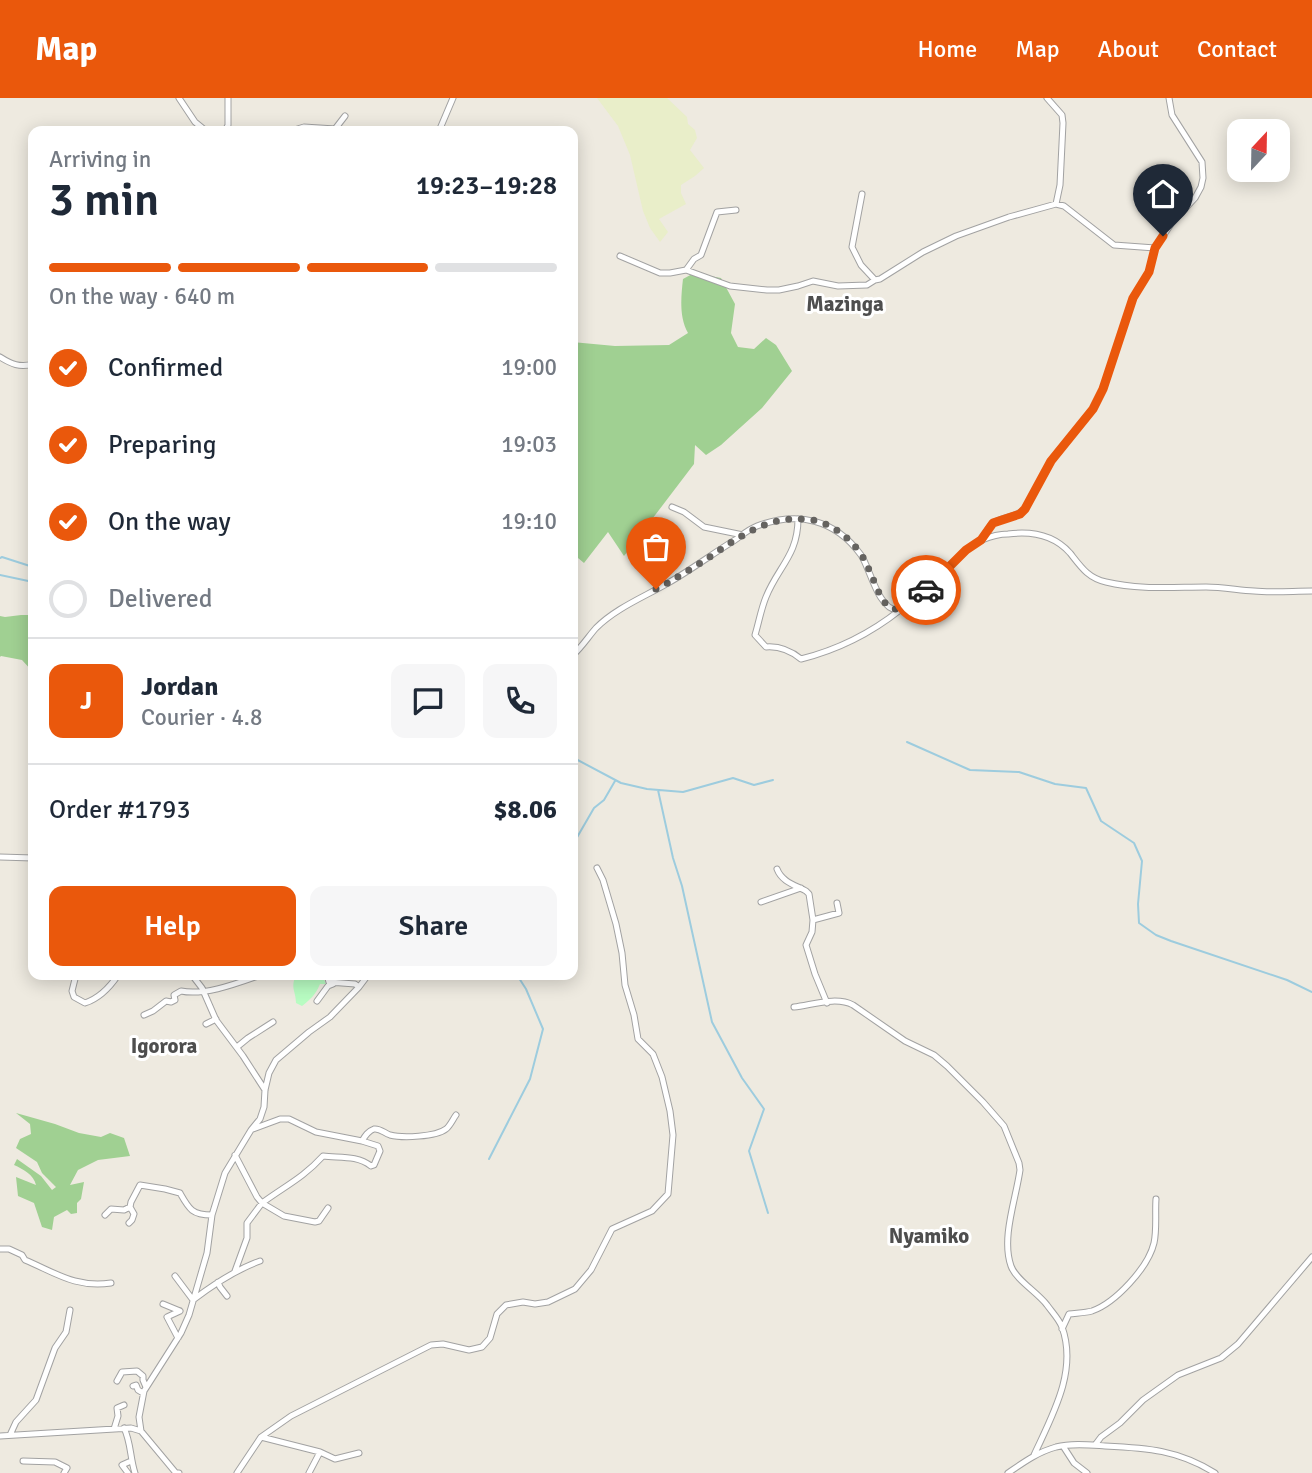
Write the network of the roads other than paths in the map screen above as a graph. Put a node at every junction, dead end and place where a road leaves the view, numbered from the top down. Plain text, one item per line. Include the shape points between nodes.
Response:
1 (179, 98) edge
2 (228, 98) edge
3 (453, 98) edge
4 (1047, 98) edge
5 (1169, 98) edge
6 (345, 116) dead end
7 (200, 126) edge
8 (228, 126) edge
9 (337, 126) edge
10 (441, 126) edge
11 (862, 194) dead end
12 (1056, 204) junction
13 (736, 210) dead end
14 (1155, 248) junction
15 (620, 256) dead end
16 (686, 270) junction
17 (875, 280) junction
18 (0, 357) edge
19 (28, 365) edge
20 (672, 507) dead end
21 (798, 519) junction
22 (743, 534) junction
23 (981, 540) junction
24 (1312, 591) edge
25 (900, 610) junction
26 (578, 650) edge
27 (0, 857) edge
28 (28, 858) edge
29 (597, 868) dead end
30 (777, 869) dead end
31 (801, 888) junction
32 (761, 902) dead end
33 (837, 903) dead end
34 (813, 920) junction
35 (75, 980) edge
36 (114, 980) edge
37 (196, 980) edge
38 (247, 980) edge
39 (328, 980) edge
40 (364, 980) edge
41 (333, 984) junction
42 (359, 987) junction
43 (203, 990) junction
44 (317, 1001) dead end
45 (827, 1003) junction
46 (794, 1007) dead end
47 (144, 1015) dead end
48 (216, 1019) junction
49 (273, 1022) dead end
50 (206, 1024) dead end
51 (237, 1047) junction
52 (265, 1090) junction
53 (456, 1115) dead end
54 (251, 1130) junction
55 (362, 1141) junction
56 (235, 1156) junction
57 (1156, 1199) dead end
58 (262, 1203) junction
59 (130, 1207) junction
60 (328, 1208) dead end
61 (105, 1215) dead end
62 (212, 1215) junction
63 (129, 1223) dead end
64 (0, 1249) edge
65 (1312, 1257) edge
66 (260, 1261) dead end
67 (235, 1271) junction
68 (175, 1276) dead end
69 (218, 1282) junction
70 (111, 1283) dead end
71 (227, 1296) dead end
72 (193, 1300) junction
73 (163, 1304) dead end
74 (70, 1310) dead end
75 (180, 1311) junction
76 (189, 1315) junction
77 (1062, 1329) junction
78 (178, 1338) junction
79 (117, 1381) dead end
80 (133, 1386) dead end
81 (144, 1390) junction
82 (124, 1405) dead end
83 (139, 1421) junction
84 (127, 1428) junction
85 (114, 1429) junction
86 (141, 1431) junction
87 (0, 1436) edge
88 (10, 1436) junction
89 (261, 1437) junction
90 (1095, 1445) junction
91 (1063, 1446) junction
92 (320, 1452) junction
93 (359, 1453) dead end
94 (1034, 1455) junction
95 (23, 1461) dead end
96 (131, 1461) junction
97 (64, 1473) edge
98 (128, 1473) edge
99 (135, 1473) edge
100 (177, 1473) edge
101 (237, 1473) edge
102 (309, 1473) edge
103 (1009, 1473) edge
104 (1087, 1473) edge
105 (1215, 1473) edge

1 - 7 street
2 - 8 street
3 - 10 street
4 - 12 street via 1063,123
5 - 14 street via 1172,115 1202,162 1203,178 1195,198
6 - 9 street
11 - 17 street via 852,247
12 - 14 street via 1114,244
12 - 17 street via 956,236
13 - 16 street via 717,212 701,255
14 - 23 street via 1093,409 1051,461 1025,509 993,523
15 - 16 street via 660,273
16 - 17 street via 730,286 767,290 813,281 838,286 867,285
18 - 19 street via 19,366
20 - 22 street via 704,527
21 - 22 street
21 - 25 street via 828,526 853,545 881,598
21 - 25 street via 796,541 765,598 755,635 766,647 788,650 801,659 810,657 853,640
22 - 26 street via 611,616
23 - 24 street via 1026,533 1055,540 1090,576 1126,586
23 - 25 street via 916,601
27 - 28 street
29 - 89 street via 616,924 638,1039 653,1054 670,1111 673,1135 668,1194 652,1211 612,1230 575,1289 548,1302 506,1305 482,1347 469,1350 431,1345 291,1416
30 - 31 street via 783,879
31 - 32 street
31 - 34 street via 809,894
33 - 34 street via 839,913
34 - 45 street via 806,945
35 - 36 street via 74,997 85,1003 102,994
37 - 43 street
38 - 43 street
39 - 41 street
40 - 42 street
41 - 42 street
41 - 44 street
42 - 52 street via 276,1060
43 - 47 street via 181,991 174,995 175,1000
43 - 48 street
45 - 46 street
45 - 77 street via 847,1002 934,1055 1004,1126 1020,1170 1009,1235 1011,1266 1040,1296
48 - 50 street
48 - 51 street
49 - 51 street
51 - 52 street
52 - 54 street via 264,1108
53 - 55 street via 445,1130 423,1136 390,1135 373,1129
54 - 55 street via 279,1118 325,1135
54 - 56 street
55 - 58 street via 380,1150 374,1165 355,1158 323,1156 305,1175
56 - 58 street
56 - 62 street
57 - 77 street via 1154,1244 1132,1281 1113,1300 1091,1311 1069,1314
58 - 60 street via 284,1216 314,1222 319,1222
58 - 67 street via 247,1223 247,1238
59 - 61 street via 111,1209
59 - 62 street via 140,1185 152,1186 180,1193 191,1211
59 - 63 street via 134,1214
62 - 72 street
64 - 70 street via 9,1249 69,1280
65 - 90 street via 1238,1344 1221,1357 1178,1375
66 - 67 street
67 - 69 street
68 - 72 street
69 - 71 street
69 - 72 street
72 - 76 street
73 - 75 street
74 - 88 street via 66,1332 55,1348 36,1400
75 - 76 street
75 - 78 street via 167,1317
76 - 78 street
77 - 94 street via 1067,1359 1064,1381
78 - 81 street
79 - 81 street via 122,1371 137,1371 143,1376
80 - 81 street
81 - 83 street
82 - 85 street via 117,1408
83 - 84 street
83 - 86 street
84 - 85 street
84 - 86 street
84 - 96 street
85 - 88 street
86 - 100 street
87 - 88 street
89 - 92 street
89 - 101 street
90 - 91 street
90 - 105 street via 1179,1455
91 - 94 street
91 - 104 street
92 - 93 street via 335,1459
92 - 102 street
94 - 103 street
95 - 97 street via 55,1462 67,1468
96 - 98 street via 123,1464
96 - 99 street

